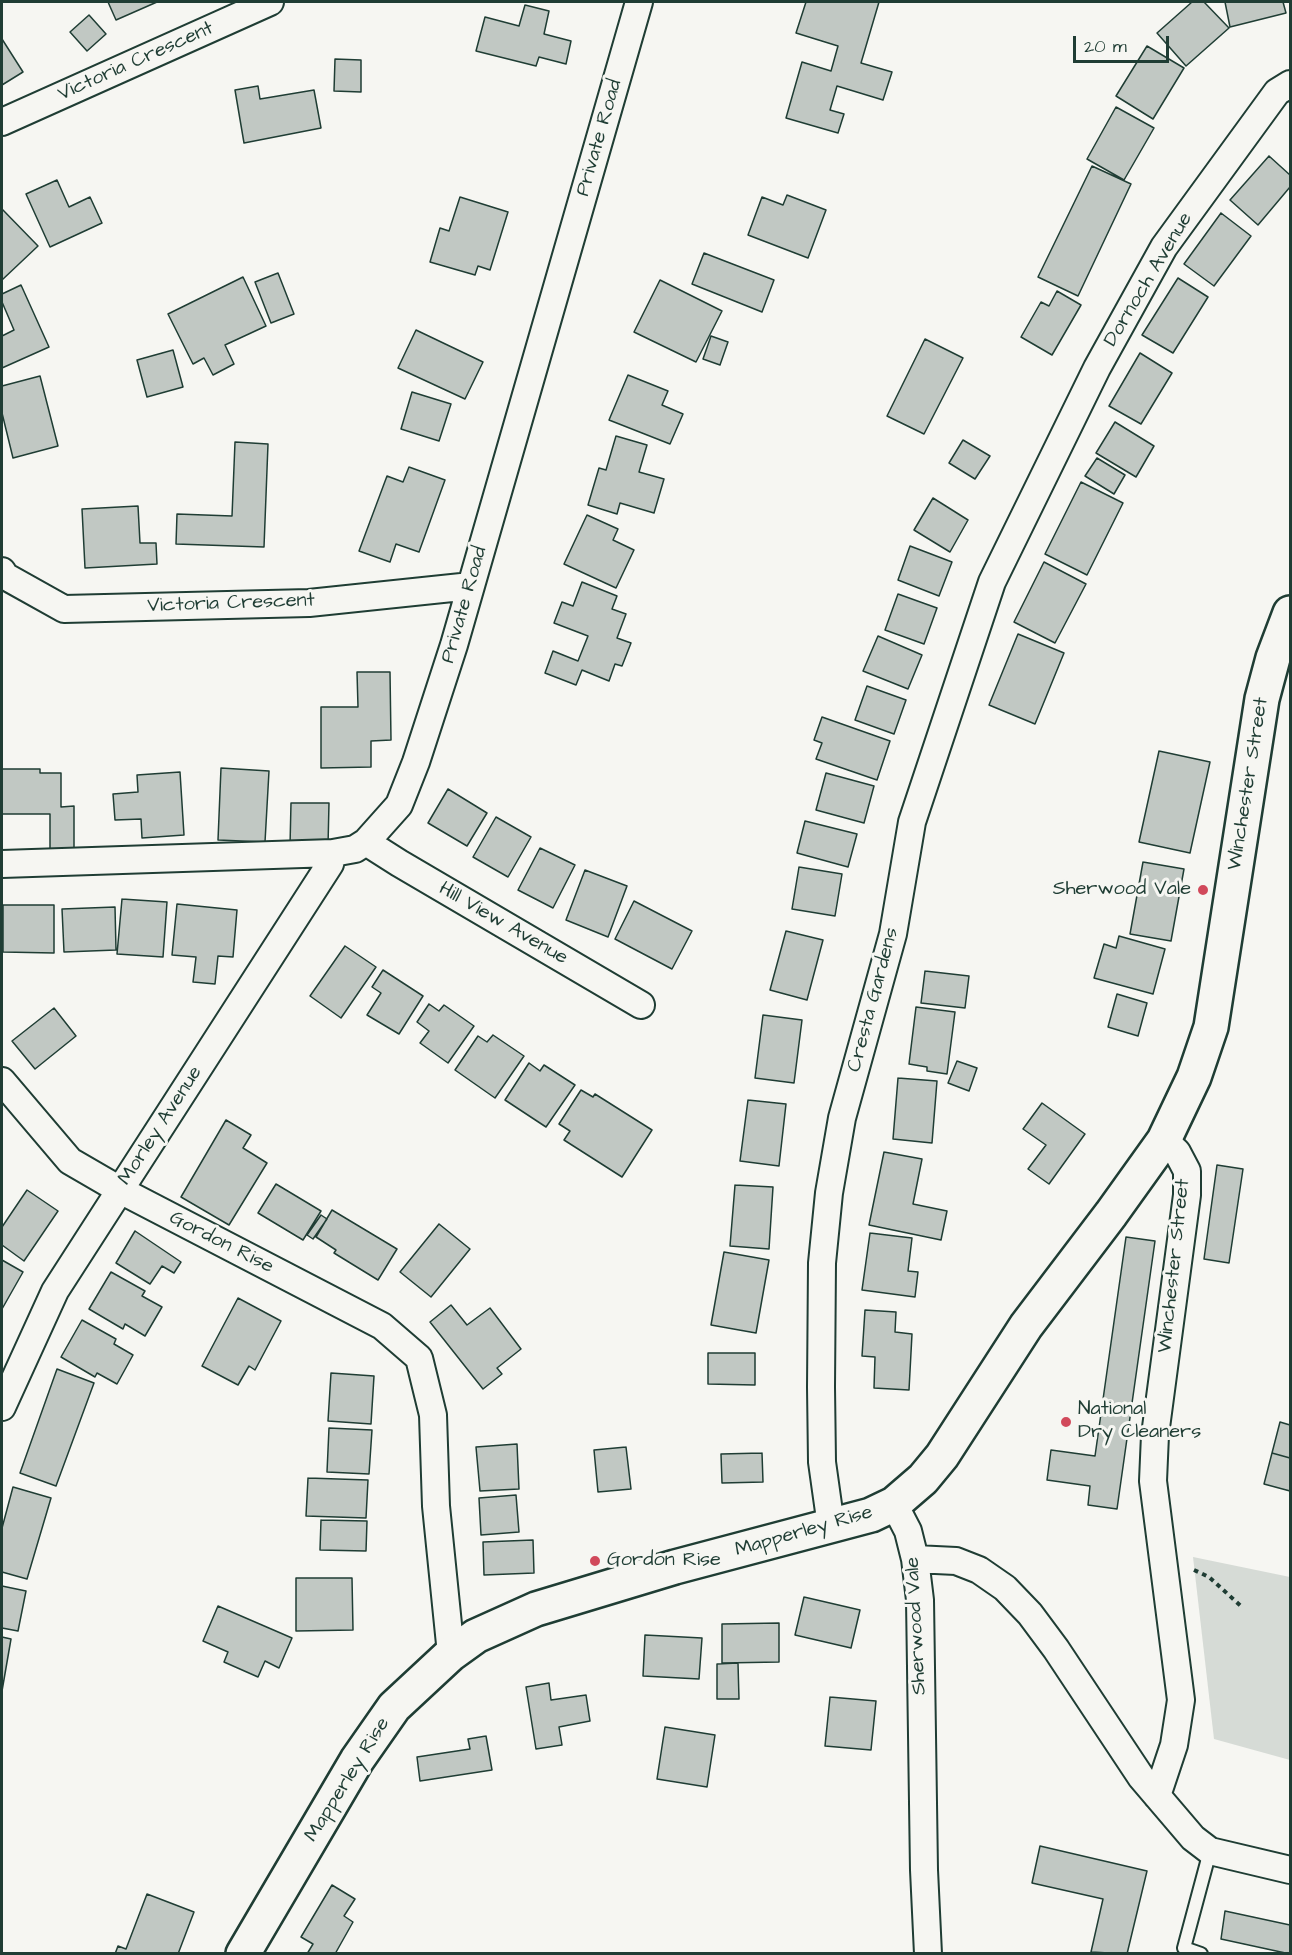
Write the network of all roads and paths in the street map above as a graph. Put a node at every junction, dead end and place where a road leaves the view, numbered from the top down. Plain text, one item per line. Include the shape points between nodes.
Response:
1 (270, 2) edge
2 (639, 2) edge
3 (1290, 84) edge
4 (2, 122) edge
5 (1034, 495) joint
6 (2, 571) edge
7 (471, 586) junction
8 (1290, 613) edge
9 (366, 842) junction
10 (333, 853) junction
11 (2, 864) edge
12 (641, 1005) dead end
13 (2, 1084) edge
14 (1164, 1140) junction
15 (120, 1190) junction
16 (2, 1407) edge
17 (894, 1504) junction
18 (831, 1526) junction
19 (915, 1559) junction
20 (1164, 1564) junction
21 (1242, 1607) dead end
22 (451, 1654) junction
23 (1156, 1796) junction
24 (1210, 1851) junction
25 (1290, 1870) edge
26 (243, 1953) edge
27 (928, 1953) edge
28 (1201, 1953) edge

1 - 4 street, Victoria Crescent
2 - 7 street, Private Road
3 - 5 street, Dornoch Avenue via 1277,92 1164,247 1097,368
5 - 18 street, Cresta Gardens via 992,582 912,822 893,934 842,1118 822,1263 822,1462
6 - 7 street, Victoria Crescent via 64,609 309,603
7 - 9 street, Private Road via 399,805
8 - 14 street, Winchester Street via 1262,699 1211,1027 1194,1077
9 - 10 street, Private Road via 356,849
9 - 12 street, Hill View Avenue
10 - 11 street, Private Road
10 - 15 street, Morley Avenue via 330,864
13 - 15 street, Gordon Rise via 70,1161
14 - 17 street via 1026,1326 942,1456
14 - 20 street, Winchester Street via 1177,1152 1187,1171 1155,1435 1153,1481
15 - 16 street, Morley Avenue via 55,1291
15 - 22 street, Gordon Rise via 382,1326 418,1358 433,1415 436,1506
17 - 18 street, Mapperley Rise
17 - 19 street, Sherwood Vale via 908,1531
18 - 22 street, Mapperley Rise via 536,1609 476,1636
19 - 23 street via 956,1561 979,1570 1005,1588 1056,1649
19 - 27 street, Sherwood Vale via 920,1600
20 - 21 path via 1209,1577
20 - 23 street, Winchester Street via 1181,1700 1174,1745
22 - 26 street, Mapperley Rise via 394,1707 363,1751
23 - 24 street via 1193,1838
24 - 25 street
24 - 28 lane via 1184,1948

